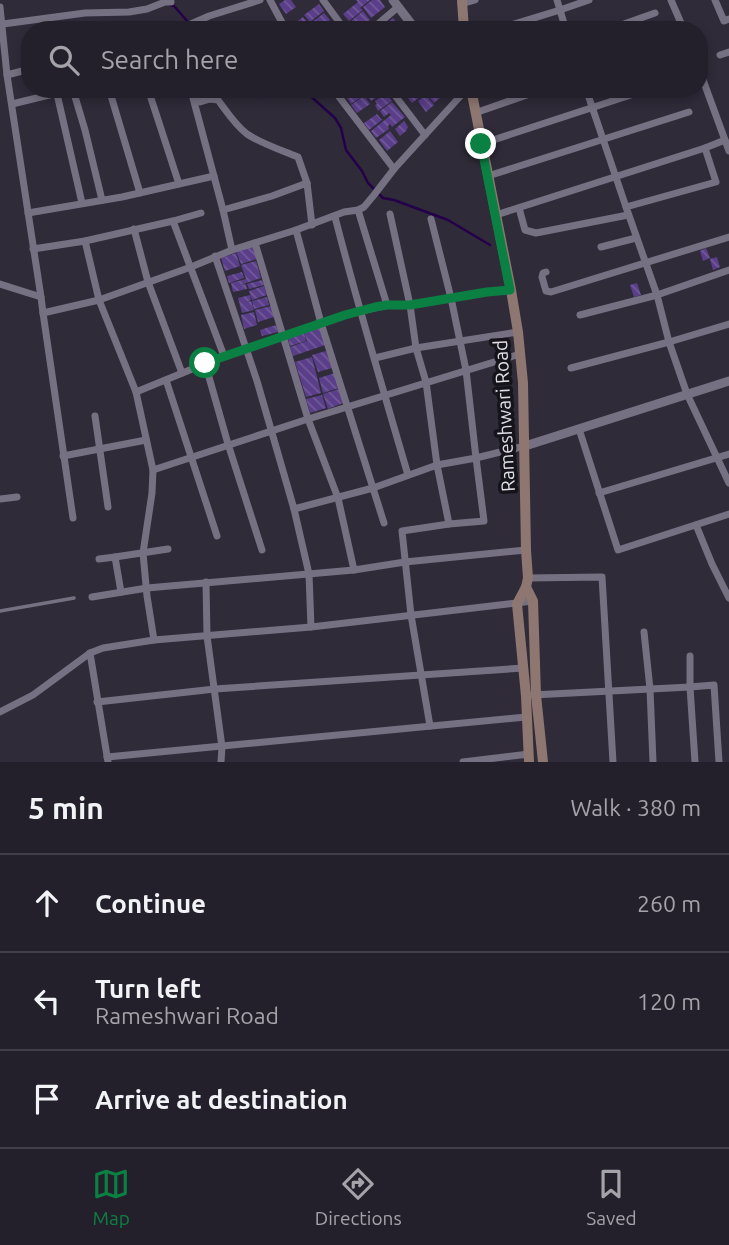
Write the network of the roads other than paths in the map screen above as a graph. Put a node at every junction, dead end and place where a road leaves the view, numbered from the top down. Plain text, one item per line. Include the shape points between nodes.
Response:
1 (260, 0) edge
2 (270, 0) edge
3 (323, 0) edge
4 (475, 0) edge
5 (557, 0) edge
6 (589, 0) edge
7 (671, 0) edge
8 (715, 0) edge
9 (462, 2) edge
10 (165, 3) edge
11 (396, 3) edge
12 (0, 8) edge
13 (560, 10) junction
14 (655, 13) dead end
15 (729, 19) edge
16 (25, 21) edge
17 (199, 21) edge
18 (281, 21) edge
19 (338, 21) edge
20 (379, 21) edge
21 (409, 21) edge
22 (463, 21) edge
23 (524, 21) edge
24 (563, 21) edge
25 (632, 21) edge
26 (680, 21) edge
27 (21, 22) edge
28 (3, 24) junction
29 (729, 52) edge
30 (720, 55) dead end
31 (21, 71) edge
32 (7, 75) junction
33 (708, 94) edge
34 (39, 98) edge
35 (58, 98) edge
36 (76, 98) edge
37 (112, 98) edge
38 (151, 98) edge
39 (192, 98) joint
40 (340, 98) edge
41 (397, 98) edge
42 (461, 98) edge
43 (470, 98) edge
44 (518, 98) edge
45 (589, 98) edge
46 (622, 98) edge
47 (12, 104) junction
48 (592, 108) junction
49 (689, 112) dead end
50 (475, 113) junction
51 (425, 135) junction
52 (725, 140) junction
53 (603, 141) junction
54 (481, 144) junction
55 (705, 148) junction
56 (729, 151) edge
57 (394, 169) junction
58 (214, 176) junction
59 (488, 176) junction
60 (616, 176) junction
61 (307, 183) junction
62 (179, 184) junction
63 (140, 193) junction
64 (102, 200) junction
65 (82, 203) junction
66 (519, 208) junction
67 (223, 210) junction
68 (358, 210) junction
69 (627, 211) junction
70 (28, 213) junction
71 (201, 213) dead end
72 (390, 214) dead end
73 (496, 215) junction
74 (335, 217) junction
75 (431, 219) dead end
76 (173, 221) junction
77 (312, 225) junction
78 (134, 229) junction
79 (296, 230) junction
80 (729, 237) edge
81 (636, 238) junction
82 (85, 241) junction
83 (255, 243) junction
84 (601, 247) dead end
85 (33, 249) junction
86 (232, 250) junction
87 (215, 257) junction
88 (646, 263) junction
89 (191, 267) junction
90 (729, 270) edge
91 (546, 272) dead end
92 (148, 282) junction
93 (0, 284) edge
94 (510, 290) junction
95 (657, 295) junction
96 (41, 297) junction
97 (451, 298) junction
98 (99, 300) junction
99 (387, 305) junction
100 (410, 305) junction
101 (360, 312) junction
102 (43, 313) junction
103 (580, 316) dead end
104 (321, 323) junction
105 (729, 324) edge
106 (518, 332) junction
107 (283, 336) junction
108 (461, 341) junction
109 (669, 342) junction
110 (245, 348) junction
111 (416, 348) junction
112 (520, 354) junction
113 (224, 356) junction
114 (375, 358) junction
115 (205, 363) junction
116 (571, 368) dead end
117 (466, 370) junction
118 (182, 373) junction
119 (166, 380) junction
120 (729, 381) edge
121 (426, 382) junction
122 (136, 393) junction
123 (687, 394) junction
124 (385, 395) junction
125 (348, 406) junction
126 (94, 416) dead end
127 (309, 419) junction
128 (579, 429) junction
129 (271, 431) junction
130 (146, 440) junction
131 (228, 444) junction
132 (525, 446) junction
133 (100, 449) junction
134 (729, 454) edge
135 (63, 456) junction
136 (192, 457) junction
137 (476, 458) junction
138 (717, 458) junction
139 (437, 465) junction
140 (153, 470) junction
141 (408, 475) junction
142 (729, 483) edge
143 (373, 488) junction
144 (599, 493) junction
145 (17, 497) dead end
146 (338, 498) junction
147 (0, 499) edge
148 (108, 506) dead end
149 (295, 509) junction
150 (729, 514) edge
151 (73, 518) dead end
152 (384, 523) dead end
153 (449, 524) junction
154 (696, 525) junction
155 (217, 537) dead end
156 (169, 549) dead end
157 (262, 550) dead end
158 (526, 550) junction
159 (143, 553) junction
160 (115, 557) junction
161 (99, 559) dead end
162 (405, 562) junction
163 (354, 570) junction
164 (309, 574) junction
165 (206, 582) junction
166 (527, 583) junction
167 (147, 588) junction
168 (121, 592) junction
169 (92, 597) dead end
170 (74, 598) dead end
171 (729, 598) edge
172 (533, 601) junction
173 (517, 604) junction
174 (0, 611) edge
175 (411, 615) junction
176 (311, 627) junction
177 (644, 632) dead end
178 (206, 636) junction
179 (153, 640) junction
180 (90, 653) junction
181 (690, 656) dead end
182 (523, 668) junction
183 (422, 675) junction
184 (690, 687) junction
185 (215, 689) junction
186 (650, 689) junction
187 (608, 691) junction
188 (531, 695) junction
189 (97, 702) junction
190 (0, 712) edge
191 (526, 717) junction
192 (430, 726) junction
193 (222, 747) junction
194 (171, 751) junction
195 (529, 758) edge
196 (108, 759) edge
197 (172, 762) edge
198 (221, 762) edge
199 (463, 762) edge
200 (543, 762) edge
201 (613, 762) edge
202 (653, 762) edge
203 (695, 762) edge
204 (719, 762) edge

1 - 17 street
2 - 18 street
3 - 19 street
4 - 9 street
5 - 13 street
6 - 13 street
7 - 26 street
8 - 15 street via 724,21
9 - 22 main road
10 - 16 street via 129,12
11 - 20 street
11 - 21 street
12 - 28 street
13 - 23 street
13 - 24 street
14 - 25 street
27 - 28 street
28 - 32 street
29 - 30 street
31 - 32 street
32 - 47 street
33 - 52 street
34 - 47 street
35 - 65 street
36 - 64 street
37 - 63 street
38 - 62 street
39 - 58 street
39 - 61 street via 218,100 246,133 298,157
40 - 57 street
41 - 51 street
42 - 51 street
43 - 50 main road, Rameshwari Road
44 - 50 street
45 - 48 street
46 - 48 street
47 - 70 street
48 - 53 street
48 - 54 street
49 - 53 street
50 - 54 main road, Rameshwari Road
51 - 57 street
52 - 55 street
52 - 56 street
53 - 59 street
53 - 60 street
54 - 59 main road, Rameshwari Road
55 - 60 street
55 - 69 street via 716,182
57 - 68 street
58 - 62 street
58 - 67 street
59 - 73 main road, Rameshwari Road
60 - 66 street
60 - 69 street
61 - 67 street
61 - 77 street
62 - 63 street
63 - 64 street
64 - 65 street
65 - 70 street
66 - 69 street via 525,230 536,233
66 - 73 street
67 - 86 street
68 - 74 street
68 - 99 street
69 - 81 street
70 - 85 street
71 - 76 street
72 - 100 street
73 - 94 main road, Rameshwari Road
74 - 77 street
74 - 101 street
75 - 97 street
76 - 78 street
76 - 89 street
77 - 79 street
78 - 82 street
78 - 92 street
79 - 83 street
79 - 104 street
80 - 88 street
81 - 84 street
81 - 88 street
82 - 85 street
82 - 98 street
83 - 86 street
83 - 107 street
85 - 96 street
86 - 87 street
87 - 89 street
87 - 110 street
88 - 91 street via 551,292 543,284 542,273
88 - 95 street
89 - 92 street
89 - 113 street
90 - 95 street
92 - 98 street
92 - 118 street
93 - 96 street
94 - 97 street
94 - 106 main road, Rameshwari Road
95 - 103 street
95 - 109 street
96 - 102 street
97 - 100 street
97 - 108 street
98 - 102 street
98 - 122 street
99 - 100 street
99 - 101 street
100 - 111 street
101 - 104 street
101 - 114 street
102 - 135 street
104 - 107 street
104 - 125 street
105 - 109 street
106 - 108 street
106 - 112 main road, Rameshwari Road
107 - 110 street
107 - 127 street
108 - 111 street
108 - 117 street
109 - 116 street
109 - 123 street
110 - 113 street
110 - 129 street
111 - 114 street
111 - 121 street
112 - 117 street
112 - 132 main road, Rameshwari Road
113 - 115 street
114 - 124 street
115 - 118 street
115 - 131 street
117 - 121 street
117 - 137 street
118 - 119 street
119 - 122 street
119 - 136 street
120 - 123 street
121 - 124 street
121 - 139 street
122 - 130 street
123 - 128 street
123 - 138 street
124 - 125 street
124 - 141 street
125 - 127 street
125 - 143 street
126 - 133 street
127 - 129 street
127 - 146 street
128 - 132 street
128 - 144 street
129 - 131 street
129 - 149 street
130 - 133 street
130 - 140 street
131 - 136 street
131 - 157 street
132 - 137 street
132 - 158 main road, Rameshwari Road
133 - 135 street
133 - 148 street
134 - 138 street
135 - 151 street
136 - 140 street
136 - 155 street
137 - 139 street
137 - 153 street via 484,521
138 - 142 street
138 - 144 street
139 - 141 street
139 - 153 street
140 - 159 street
141 - 143 street
143 - 146 street
143 - 152 street
144 - 154 street via 618,550
145 - 147 street
146 - 149 street
146 - 163 street
149 - 164 street
150 - 154 street
153 - 162 street via 402,531
154 - 171 street
156 - 159 street
158 - 162 street
158 - 166 main road, Rameshwari Road
159 - 160 street
159 - 167 street
160 - 161 street
160 - 168 street
162 - 163 street
162 - 175 street
163 - 164 street
164 - 165 street
164 - 176 street
165 - 167 street
165 - 178 street
166 - 172 main road
166 - 173 main road
166 - 187 street via 602,577
167 - 168 street
167 - 179 street
168 - 169 street
170 - 174 lane
172 - 173 street
172 - 188 main road
173 - 175 street
173 - 182 main road
175 - 176 street
175 - 183 street
176 - 178 street
177 - 186 street
178 - 179 street
178 - 185 street
179 - 180 street
180 - 189 street
180 - 190 street via 33,695
181 - 184 street
182 - 183 street
182 - 188 main road
183 - 185 street
183 - 192 street
184 - 186 street
184 - 203 street
184 - 204 street via 714,685
185 - 189 street
185 - 193 street
186 - 187 street
186 - 202 street
187 - 188 street
187 - 201 street
188 - 191 main road
188 - 200 main road
189 - 196 street
191 - 192 street
191 - 195 main road
192 - 193 street
193 - 194 street
193 - 198 street
194 - 196 street
194 - 197 street
195 - 199 street

